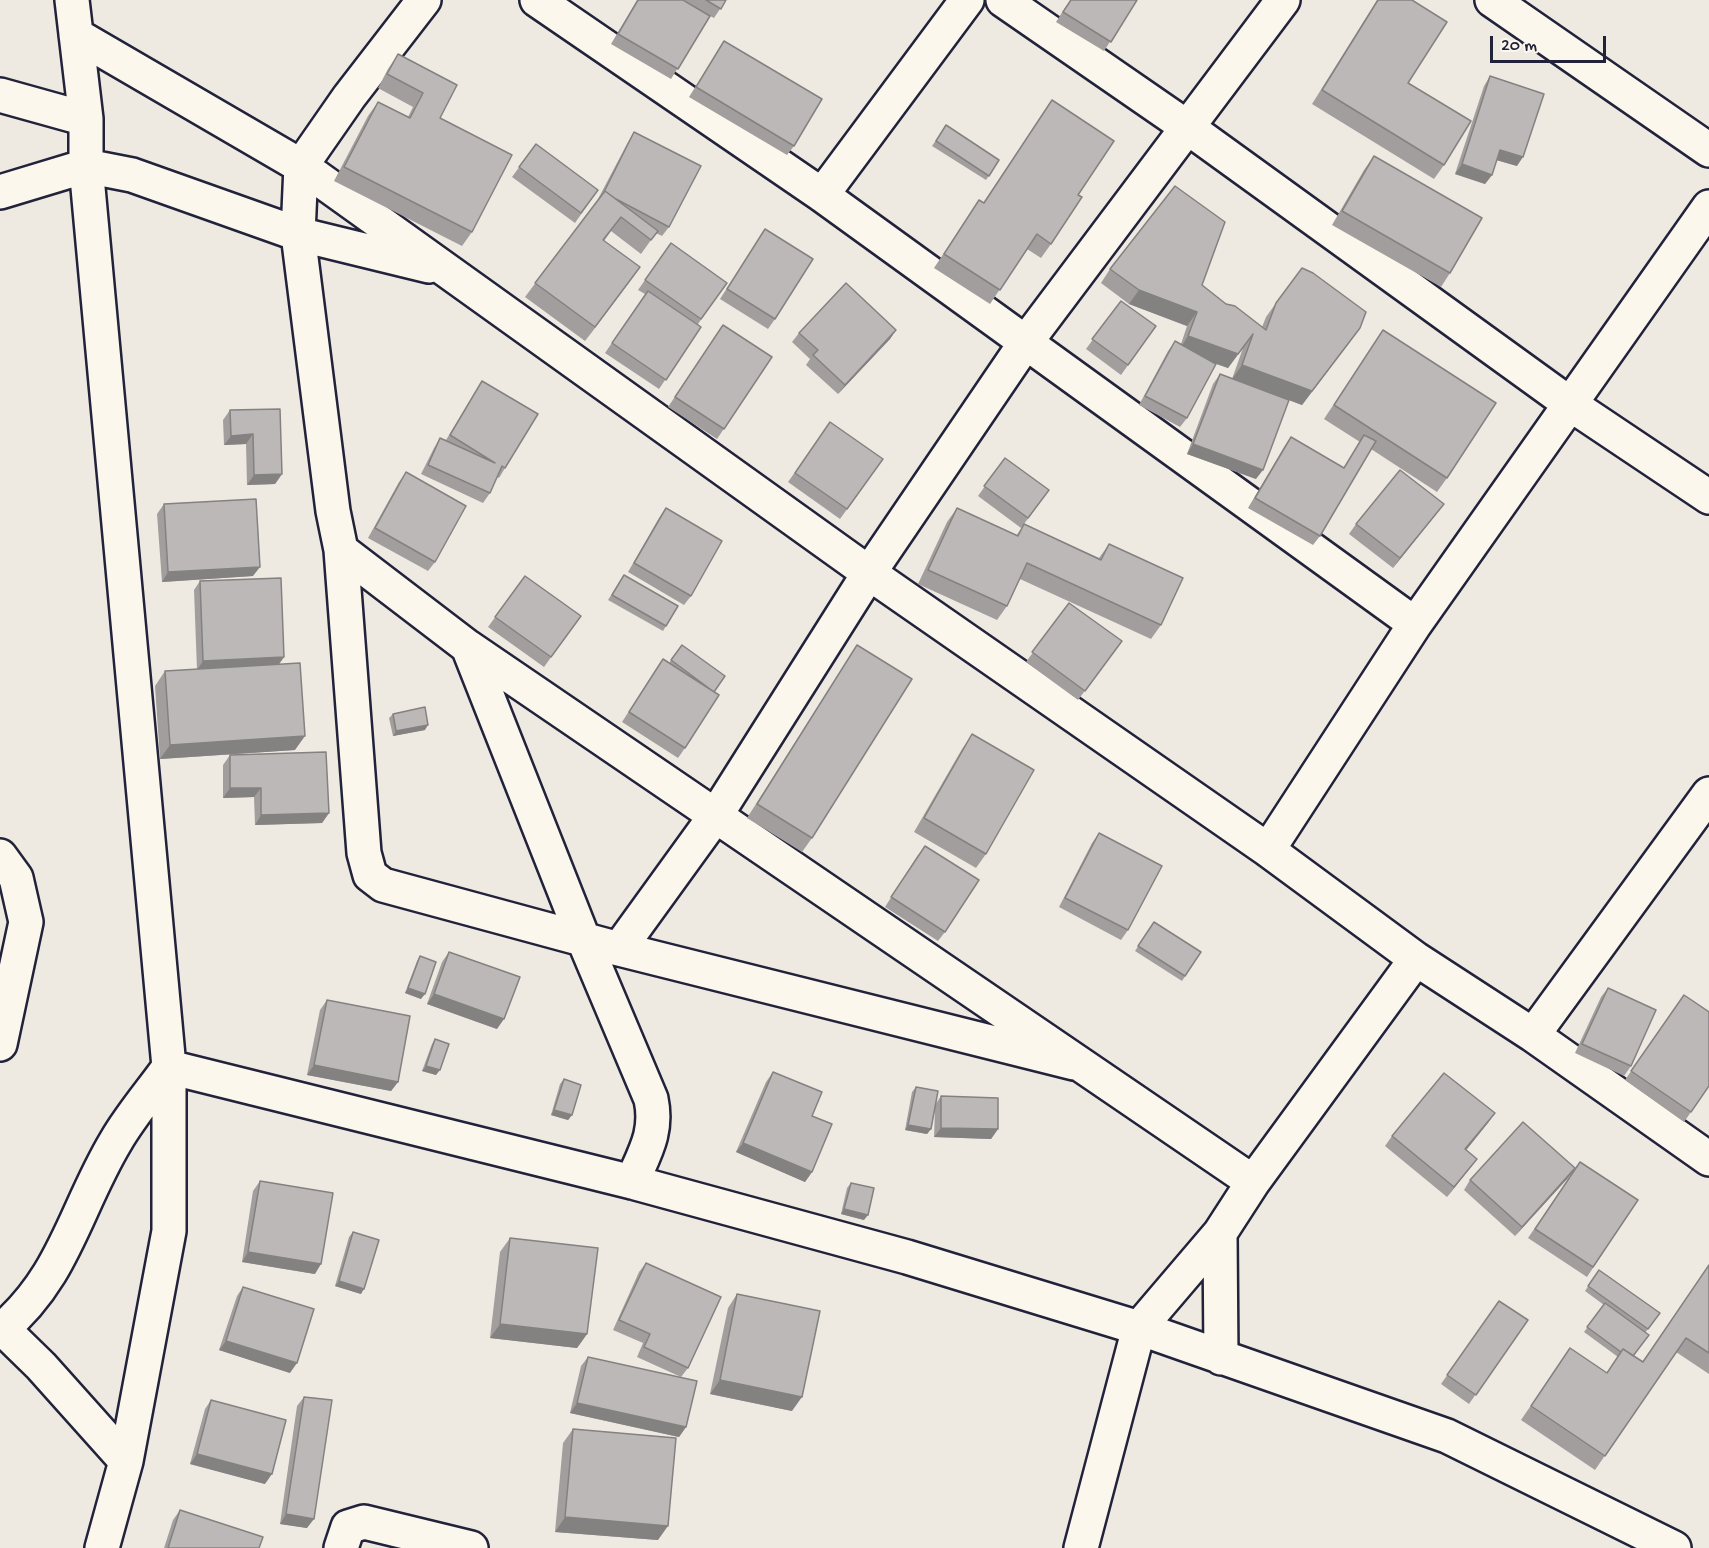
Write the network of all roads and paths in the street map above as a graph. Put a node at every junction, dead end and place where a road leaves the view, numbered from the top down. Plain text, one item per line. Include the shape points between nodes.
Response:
1 (72, 0) edge
2 (424, 0) edge
3 (537, 0) edge
4 (967, 0) edge
5 (1002, 0) edge
6 (1283, 0) edge
7 (1492, 0) edge
8 (76, 35) junction
9 (0, 95) edge
10 (86, 119) junction
11 (1187, 127) junction
12 (1709, 150) edge
13 (86, 166) junction
14 (302, 166) junction
15 (0, 192) edge
16 (822, 195) junction
17 (1709, 207) edge
18 (298, 234) junction
19 (447, 270) junction
20 (1026, 342) junction
21 (1570, 404) junction
22 (1708, 494) edge
23 (341, 550) junction
24 (869, 573) junction
25 (1415, 624) junction
26 (468, 647) junction
27 (1703, 814) edge
28 (716, 815) junction
29 (1268, 850) junction
30 (0, 856) edge
31 (583, 938) junction
32 (619, 948) junction
33 (1416, 959) junction
34 (1533, 1035) junction
35 (0, 1044) edge
36 (1074, 1063) junction
37 (169, 1067) junction
38 (1709, 1159) edge
39 (632, 1182) junction
40 (1253, 1182) junction
41 (1220, 1233) junction
42 (1139, 1328) junction
43 (1, 1329) edge
44 (1221, 1358) junction
45 (126, 1461) junction
46 (102, 1548) edge
47 (341, 1548) edge
48 (471, 1548) edge
49 (1081, 1548) edge
50 (1674, 1548) edge

1 - 8 street
2 - 14 street
3 - 16 street
4 - 16 street
5 - 11 street
6 - 11 street
7 - 12 street
8 - 10 street
8 - 14 street
9 - 10 street
10 - 13 street
11 - 20 street
11 - 21 street
13 - 15 street
13 - 18 street via 143,179
13 - 37 street
14 - 18 street
14 - 19 street
16 - 20 street
17 - 21 street
18 - 19 street
18 - 23 street
19 - 24 street
20 - 24 street
20 - 25 street
21 - 22 street
21 - 25 street
23 - 26 street
23 - 31 street via 364,853 370,875 383,885
24 - 28 street
24 - 29 street
25 - 29 street
26 - 28 street
26 - 31 street
27 - 34 street
28 - 32 street
28 - 36 street
29 - 33 street
30 - 35 street via 16,878 26,921
31 - 32 street
31 - 39 street via 651,1099 655,1119 651,1137
32 - 36 street
33 - 34 street
33 - 40 street
34 - 38 street
36 - 40 street
37 - 39 street
37 - 43 street via 116,1141 38,1295
37 - 45 street via 169,1231
39 - 42 street via 907,1257
40 - 41 street
41 - 42 street
41 - 44 street
42 - 44 street
42 - 49 street
43 - 45 street via 41,1366
44 - 50 street via 1447,1436
45 - 46 street
47 - 48 street via 348,1527 364,1522

